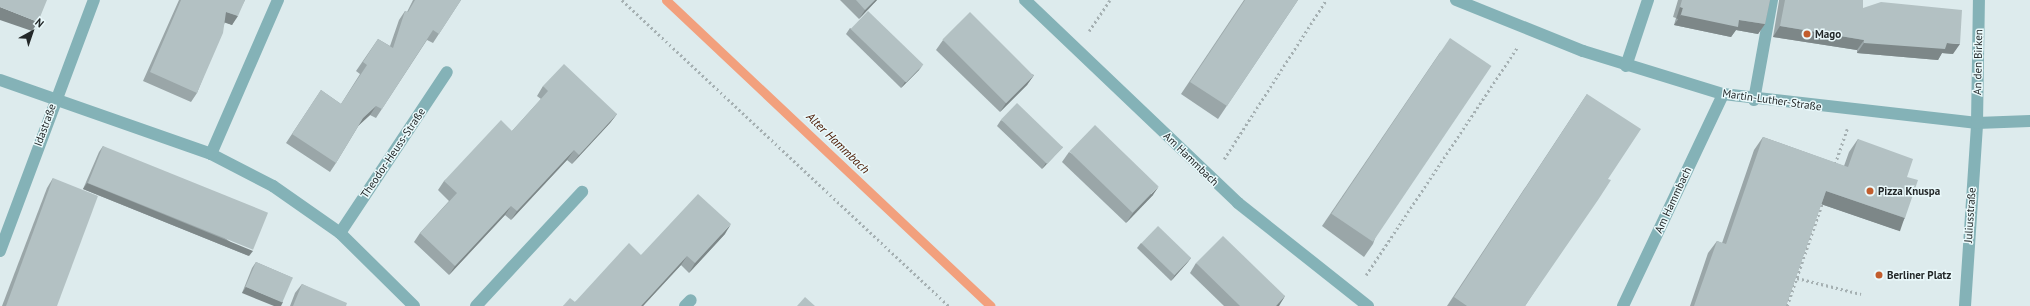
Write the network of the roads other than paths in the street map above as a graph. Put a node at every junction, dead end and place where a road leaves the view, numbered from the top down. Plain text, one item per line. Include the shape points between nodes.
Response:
1 (94, 0) edge
2 (278, 0) edge
3 (1025, 0) edge
4 (1456, 0) edge
5 (1648, 0) edge
6 (1772, 0) edge
7 (1978, 0) edge
8 (1626, 66) junction
9 (446, 72) dead end
10 (0, 80) edge
11 (1723, 94) junction
12 (1754, 100) junction
13 (54, 101) junction
14 (2030, 121) edge
15 (1977, 123) junction
16 (212, 154) junction
17 (582, 192) dead end
18 (340, 233) junction
19 (0, 250) edge
20 (414, 306) edge
21 (476, 306) edge
22 (1368, 306) edge
23 (1623, 306) edge
24 (1965, 306) edge

1 - 13 street, Idastraße
2 - 16 street
3 - 22 street, Am Hammbach via 1238,203
4 - 8 street, Martin-Luther-Straße
5 - 8 street
6 - 12 street
7 - 15 street, An den Birken
8 - 11 street, Martin-Luther-Straße
9 - 18 street, Theodor-Heuss-Straße
10 - 13 street
11 - 12 street, Martin-Luther-Straße
11 - 23 street, Am Hammbach
12 - 15 street, Martin-Luther-Straße
13 - 16 street
13 - 19 street, Idastraße
14 - 15 street, Martin-Luther-Straße
15 - 24 street, Juliusstraße
16 - 18 street via 273,186
17 - 21 street
18 - 20 street

